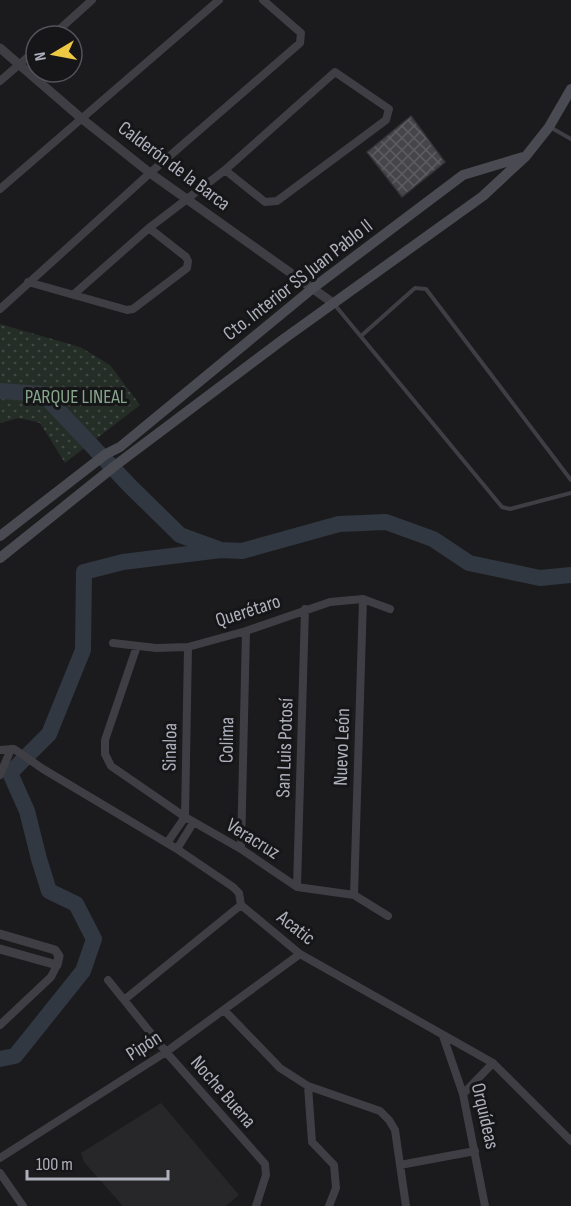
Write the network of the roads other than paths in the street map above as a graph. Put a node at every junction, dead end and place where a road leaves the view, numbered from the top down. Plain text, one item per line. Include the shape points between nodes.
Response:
1 (92, 0) edge
2 (219, 0) edge
3 (263, 0) edge
4 (82, 3) edge
5 (63, 24) edge
6 (0, 48) edge
7 (24, 60) edge
8 (20, 64) junction
9 (0, 81) edge
10 (571, 88) edge
11 (81, 118) junction
12 (549, 127) junction
13 (571, 139) edge
14 (526, 156) junction
15 (225, 170) junction
16 (150, 173) junction
17 (0, 189) edge
18 (185, 199) junction
19 (149, 228) junction
20 (28, 282) junction
21 (313, 288) junction
22 (73, 295) junction
23 (333, 303) junction
24 (0, 309) edge
25 (361, 336) junction
26 (571, 480) edge
27 (571, 492) edge
28 (0, 536) edge
29 (0, 558) edge
30 (363, 599) junction
31 (305, 609) junction
32 (390, 609) dead end
33 (246, 631) junction
34 (112, 643) dead end
35 (137, 646) junction
36 (188, 647) junction
37 (13, 749) junction
38 (0, 750) edge
39 (0, 775) edge
40 (185, 817) junction
41 (194, 823) junction
42 (167, 843) junction
43 (177, 849) junction
44 (241, 849) junction
45 (297, 887) junction
46 (354, 896) junction
47 (241, 905) junction
48 (388, 916) dead end
49 (0, 934) edge
50 (0, 949) edge
51 (300, 954) junction
52 (57, 964) junction
53 (108, 980) dead end
54 (123, 1000) junction
55 (224, 1010) junction
56 (0, 1024) edge
57 (443, 1036) junction
58 (166, 1052) junction
59 (493, 1063) junction
60 (308, 1086) junction
61 (463, 1094) junction
62 (571, 1141) edge
63 (475, 1151) junction
64 (0, 1158) edge
65 (400, 1165) junction
66 (0, 1173) edge
67 (24, 1206) edge
68 (256, 1206) edge
69 (329, 1206) edge
70 (406, 1206) edge
71 (485, 1206) edge

1 - 4 street
2 - 11 street
3 - 16 street via 301,33 300,44
4 - 5 street
6 - 8 street, Calderón de la Barca
7 - 8 street
8 - 9 street
8 - 11 street, Calderón de la Barca
10 - 12 main road, Cto. Interior SS Juan Pablo II
11 - 16 street, Calderón de la Barca
11 - 17 street
12 - 13 lane
12 - 14 main road, Cto. Interior SS Juan Pablo II
14 - 21 main road, Cto. Interior SS Juan Pablo II via 463,175
14 - 23 main road, Cto. Interior SS Juan Pablo II via 483,196
15 - 15 street via 335,72 389,109 386,120 277,201 265,202
15 - 18 street
16 - 18 street, Calderón de la Barca
16 - 20 street
18 - 19 street
18 - 21 street, Calderón de la Barca
19 - 22 street
19 - 22 street via 186,256 188,268 133,309
20 - 22 street
20 - 24 street
21 - 23 street, Calderón de la Barca
21 - 28 main road, Cto. Interior SS Juan Pablo II via 120,447
23 - 25 lane
23 - 29 main road, Cto. Interior SS Juan Pablo II via 116,465
25 - 26 lane via 416,288 426,289
25 - 27 lane via 502,507 510,509
30 - 31 street, Querétaro
30 - 32 street, Querétaro
30 - 46 street, Nuevo León
31 - 33 street, Querétaro
31 - 45 street, San Luis Potosí
33 - 36 street, Querétaro
33 - 44 street, Colima
34 - 35 street, Querétaro
35 - 36 street, Querétaro
35 - 40 street, Veracruz via 105,740 105,754 111,766
36 - 40 street, Sinaloa
37 - 38 street
37 - 39 street
37 - 42 street, Acatic
40 - 41 street, Veracruz
40 - 42 street
41 - 43 street
41 - 44 street, Veracruz
42 - 43 street, Acatic
43 - 47 street, Acatic via 233,887 239,893
44 - 45 street, Veracruz
45 - 46 street, Veracruz
46 - 48 street, Veracruz
47 - 51 street, Acatic
47 - 54 street
49 - 52 street via 55,950 59,956
50 - 52 street
51 - 55 street, Pipón
51 - 57 street, Acatic
52 - 56 street via 51,976
53 - 54 street, Noche Buena
54 - 58 street, Noche Buena
55 - 58 street, Pipón
55 - 60 street via 280,1068
57 - 59 street, Acatic
57 - 61 street, Orquídeas
58 - 64 street, Pipón
58 - 68 street, Noche Buena via 265,1164 266,1175
59 - 61 street
59 - 62 street, Acatic
60 - 65 street via 380,1111 395,1130
60 - 69 street via 312,1142 334,1165 336,1188
61 - 63 street, Orquídeas
63 - 65 street
63 - 71 street, Orquídeas
65 - 70 street
66 - 67 street

